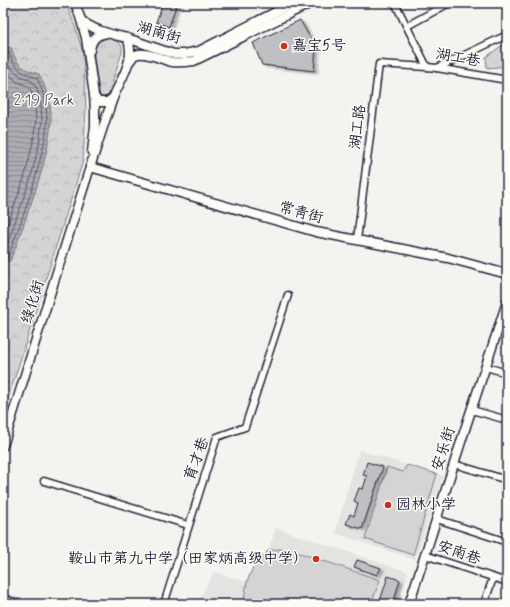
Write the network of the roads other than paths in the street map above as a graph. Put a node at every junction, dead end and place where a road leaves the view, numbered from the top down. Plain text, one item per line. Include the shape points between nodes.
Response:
1 (75, 3) edge
2 (293, 3) edge
3 (311, 3) edge
4 (395, 3) edge
5 (449, 3) edge
6 (81, 20) junction
7 (406, 26) junction
8 (107, 33) junction
9 (507, 35) edge
10 (127, 38) junction
11 (89, 55) junction
12 (128, 64) junction
13 (427, 67) junction
14 (437, 68) junction
15 (507, 80) edge
16 (94, 95) junction
17 (113, 98) junction
18 (90, 167) junction
19 (357, 240) junction
20 (507, 274) edge
21 (288, 295) dead end
22 (507, 302) edge
23 (486, 367) junction
24 (507, 373) edge
25 (472, 410) junction
26 (507, 420) edge
27 (3, 446) edge
28 (454, 464) junction
29 (507, 480) edge
30 (44, 481) dead end
31 (437, 519) junction
32 (188, 525) junction
33 (507, 542) edge
34 (426, 555) junction
35 (493, 578) junction
36 (507, 582) edge
37 (3, 600) edge
38 (16, 604) edge
39 (164, 604) edge
40 (409, 604) edge
41 (484, 604) edge

1 - 6 main road, 绿化街
2 - 10 main road, 湖南街 via 199,51 185,54 174,54
3 - 12 main road, 湖南街 via 194,61 173,62 140,54 135,55
4 - 7 street, 湖工巷
5 - 7 street
6 - 8 main road, 湖南街 via 92,28
6 - 11 main road, 绿化街
7 - 13 street, 湖工巷
8 - 10 main road, 湖南街
8 - 11 main road via 99,34 95,38
9 - 14 street
10 - 12 main road, 绿化街 via 130,44
11 - 16 main road, 绿化街
12 - 17 main road, 绿化街
13 - 14 street, 湖工巷
13 - 19 street, 湖工路 via 379,64
14 - 15 street, 湖工巷
16 - 17 main road via 98,102 107,102
16 - 18 main road, 绿化街 via 95,125
17 - 18 main road, 绿化街
18 - 19 main road, 常青街 via 316,232
18 - 27 main road, 绿化街
19 - 20 main road, 常青街 via 448,258
21 - 32 street, 育才巷 via 245,427 217,437
22 - 23 main road, 安乐街
23 - 24 street
23 - 25 main road, 安乐街
25 - 26 street
25 - 28 main road, 安乐街
28 - 29 street
28 - 31 main road, 安乐街
30 - 32 street
31 - 33 street
31 - 34 main road, 安乐街
32 - 39 street, 育才巷
34 - 35 street, 安南巷
34 - 40 main road, 安乐街
35 - 36 street, 安南巷
35 - 41 street
37 - 38 main road

